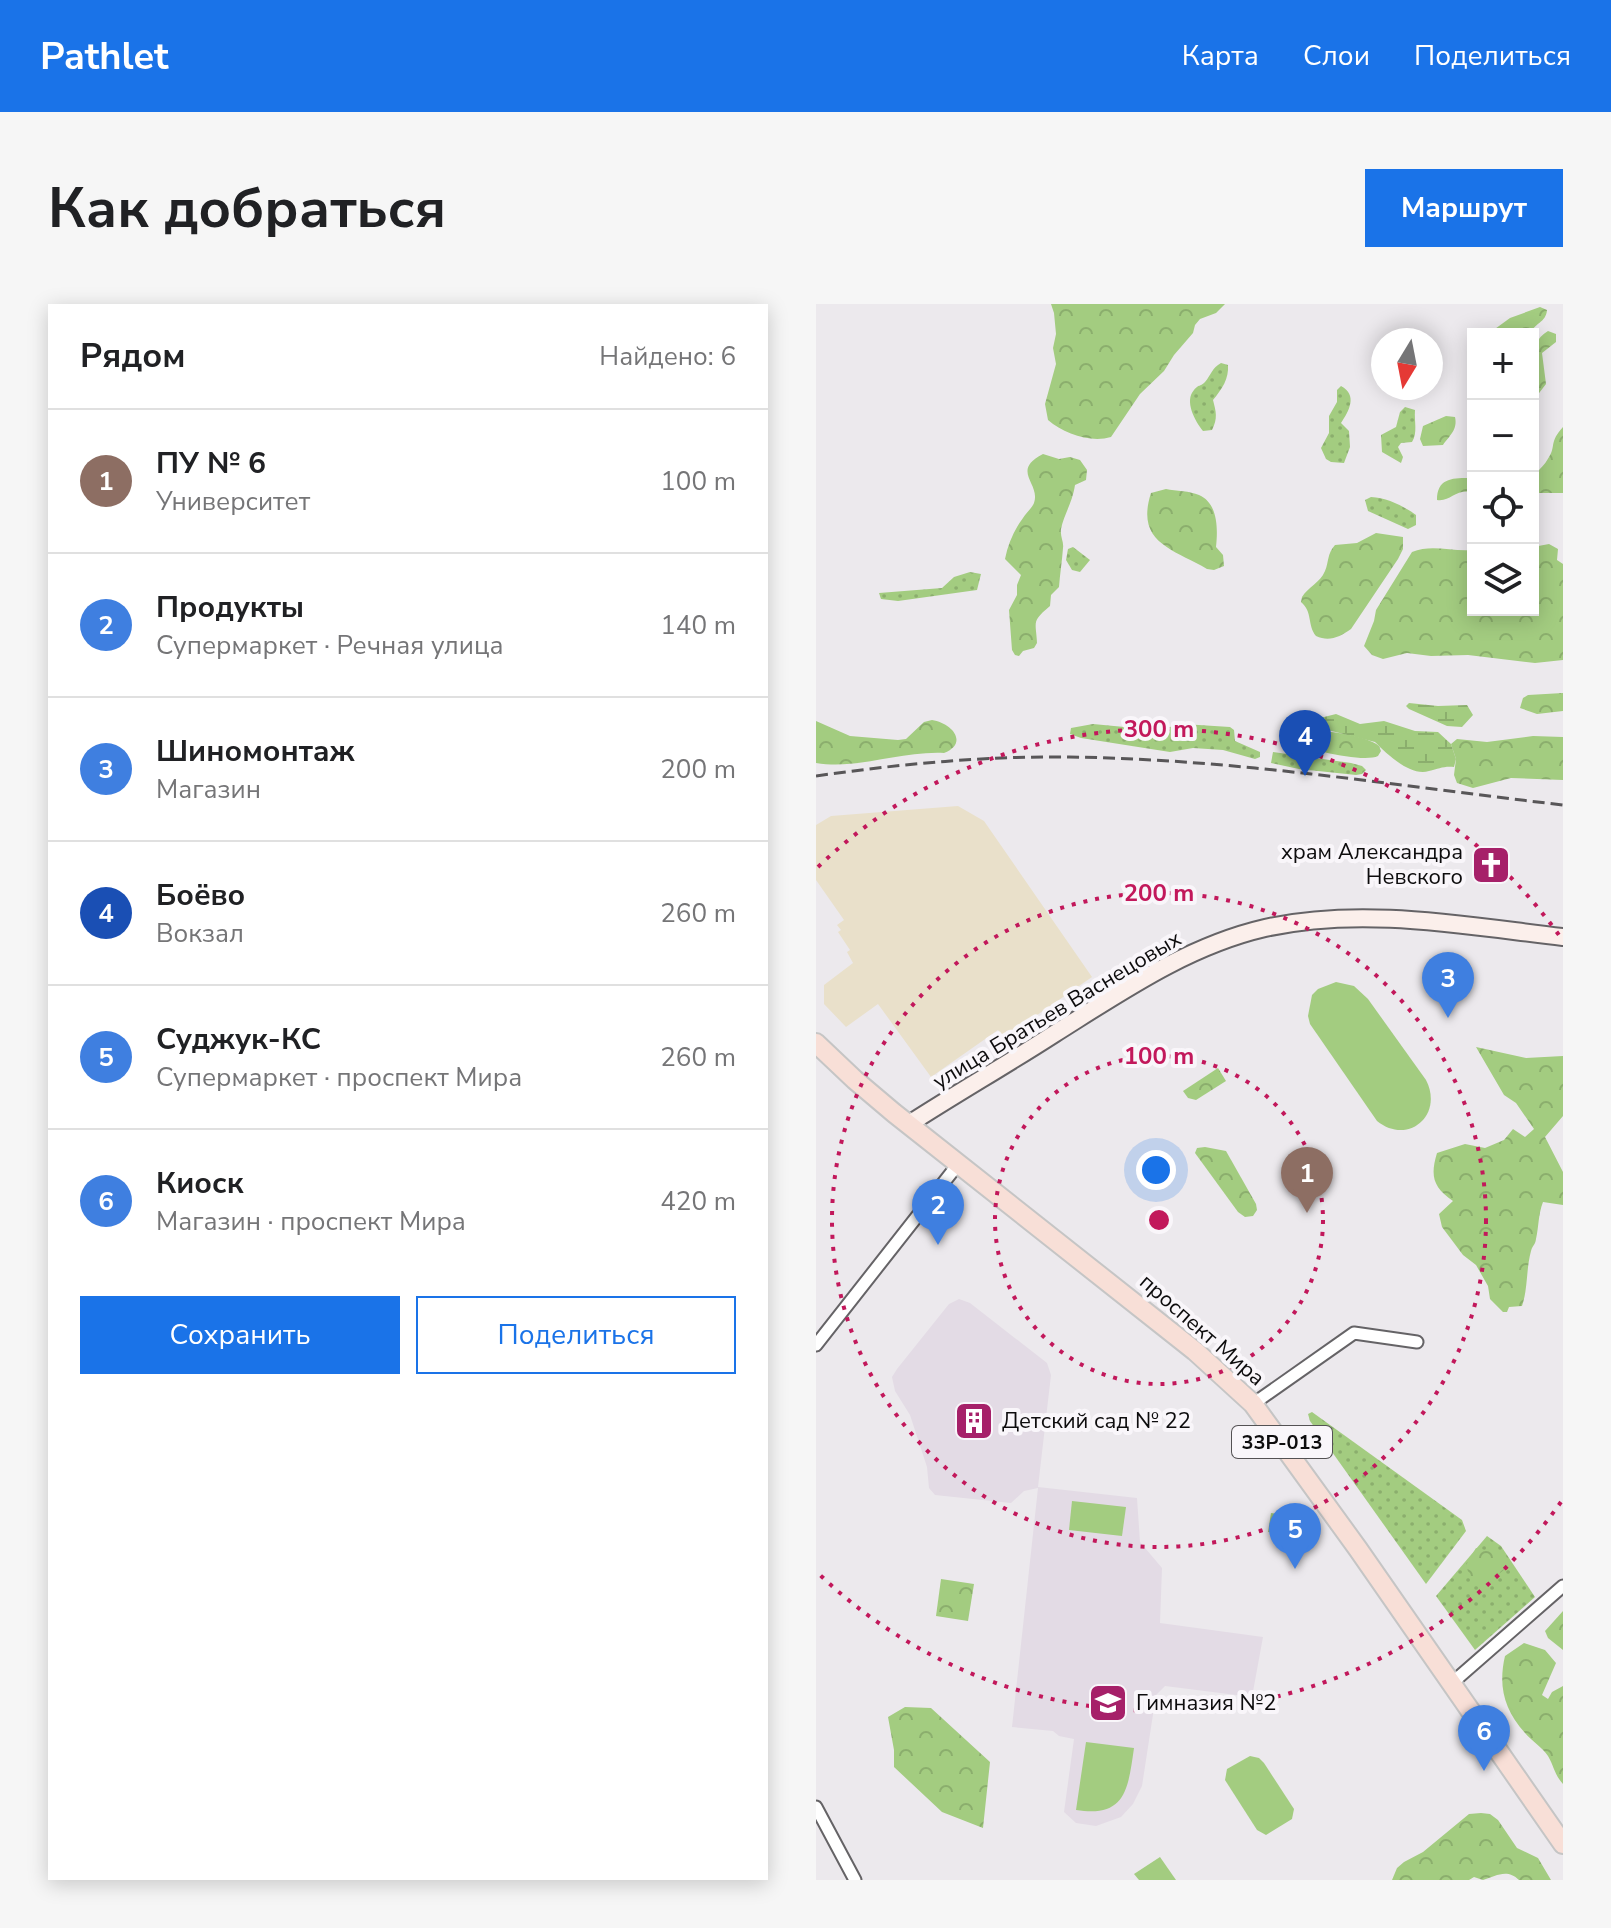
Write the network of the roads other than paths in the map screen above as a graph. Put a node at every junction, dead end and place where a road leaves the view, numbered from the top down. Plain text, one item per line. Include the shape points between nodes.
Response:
1 (1563, 937) edge
2 (816, 1043) edge
3 (909, 1124) junction
4 (959, 1163) junction
5 (1417, 1342) dead end
6 (816, 1345) edge
7 (1253, 1404) junction
8 (1563, 1586) edge
9 (1452, 1683) junction
10 (816, 1807) edge
11 (1563, 1844) edge
12 (855, 1880) edge

1 - 3 main road, улица Братьев Васнецовых via 1390,919 1315,921 1244,934 1183,956 1138,981
2 - 3 main road, проспект Мира / 33Р-013
3 - 4 main road, проспект Мира / 33Р-013
4 - 6 street
4 - 7 main road, проспект Мира / 33Р-013 via 1195,1351
5 - 7 street via 1354,1333
7 - 9 main road, проспект Мира / 33Р-013
8 - 9 street
9 - 11 main road, проспект Мира / 33Р-013
10 - 12 street

